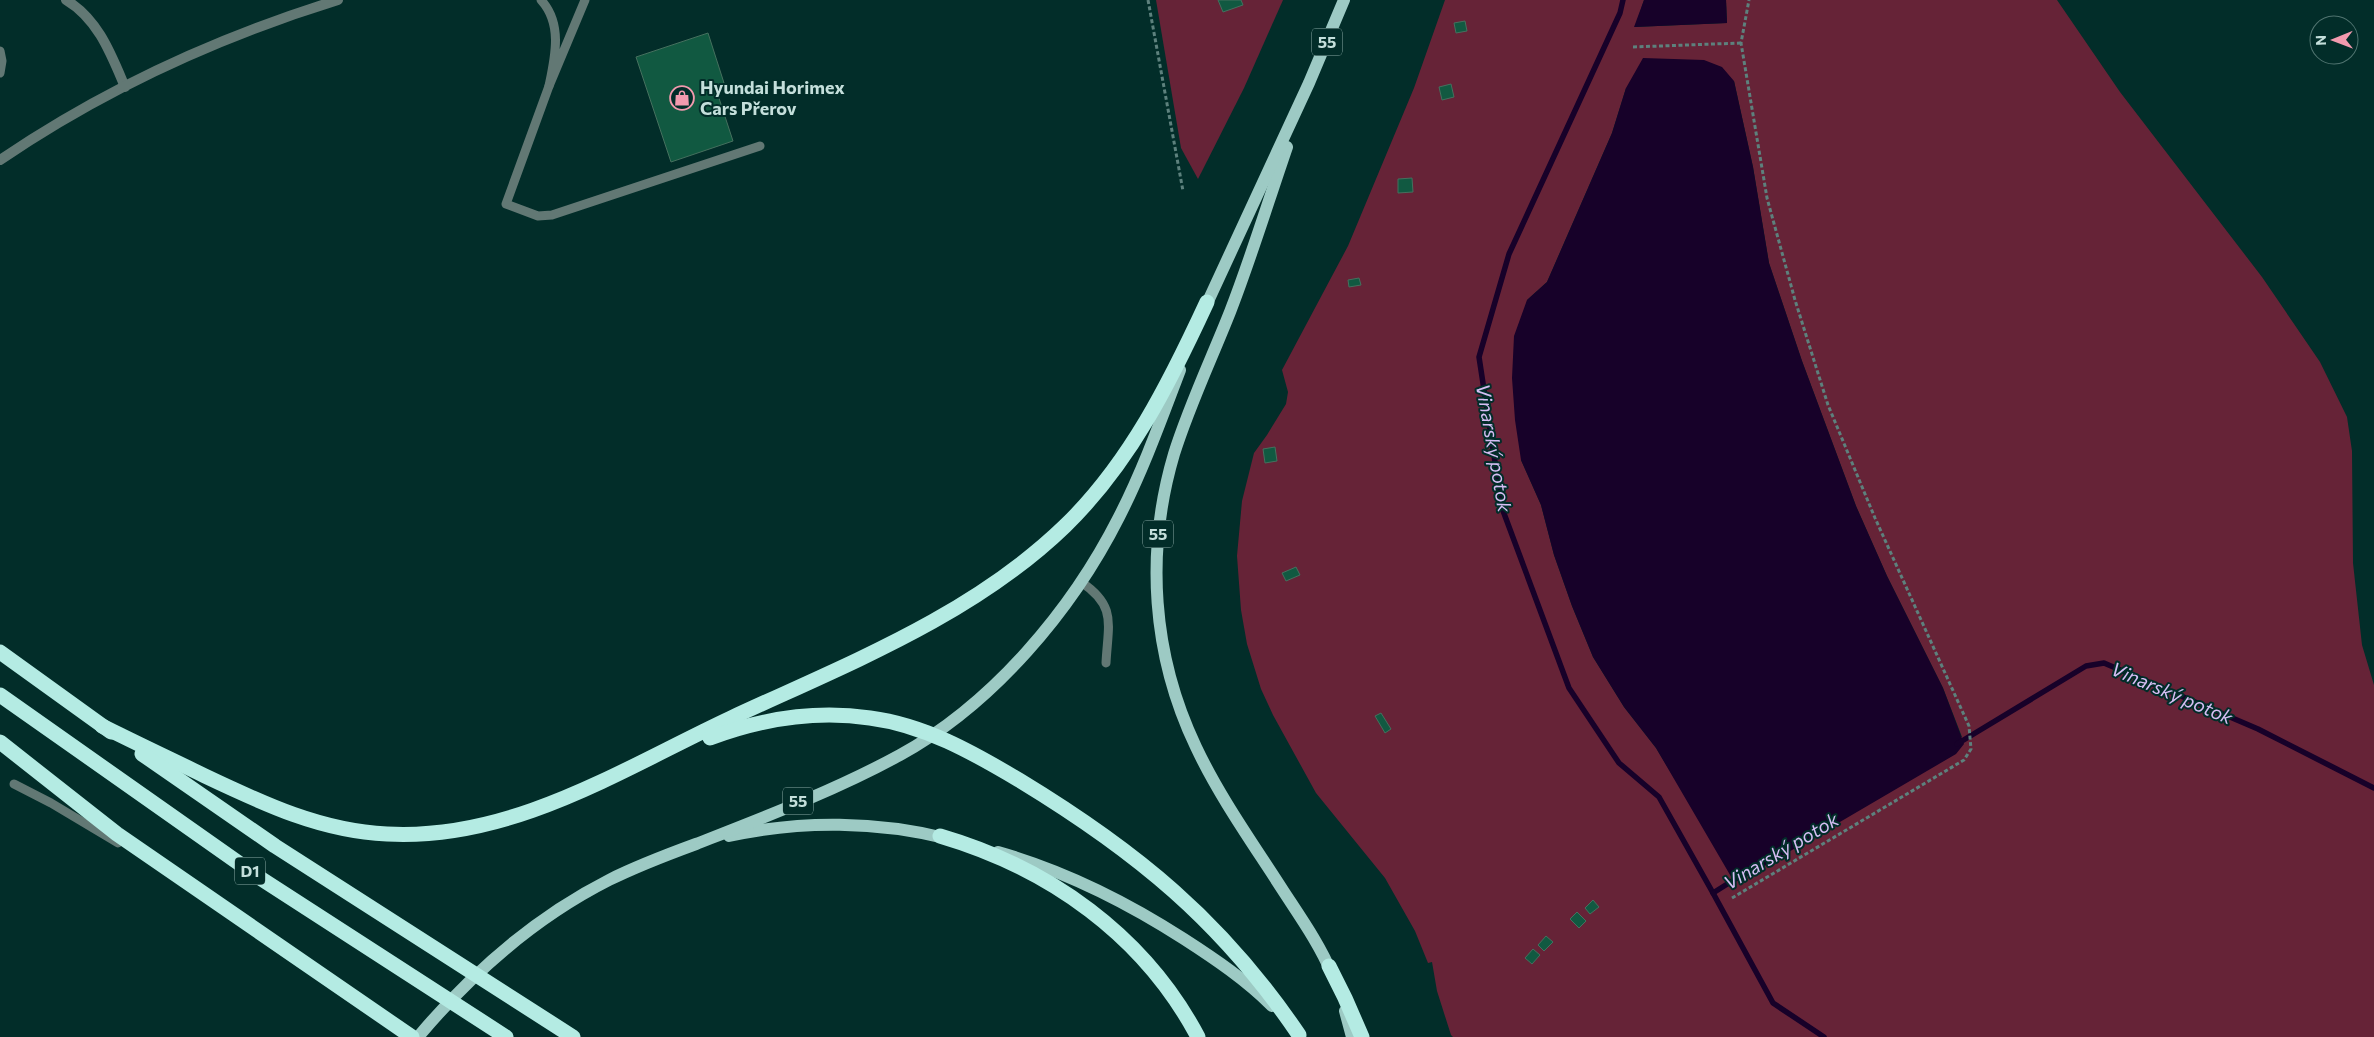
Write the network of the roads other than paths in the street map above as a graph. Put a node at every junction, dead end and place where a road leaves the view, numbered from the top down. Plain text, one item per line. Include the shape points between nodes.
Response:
1 (66, 0) edge
2 (338, 0) edge
3 (541, 0) edge
4 (585, 0) edge
5 (1344, 0) edge
6 (0, 51) edge
7 (0, 73) edge
8 (1309, 83) junction
9 (549, 86) junction
10 (125, 87) junction
11 (760, 146) dead end
12 (0, 160) edge
13 (1207, 302) junction
14 (1081, 582) junction
15 (0, 652) edge
16 (1106, 663) dead end
17 (0, 695) edge
18 (102, 726) junction
19 (0, 742) edge
20 (634, 766) junction
21 (14, 784) dead end
22 (940, 836) junction
23 (695, 844) junction
24 (192, 886) junction
25 (1329, 966) junction
26 (1299, 1036) edge
27 (412, 1037) edge
28 (418, 1037) edge
29 (506, 1037) edge
30 (573, 1037) edge
31 (1198, 1037) edge
32 (1352, 1037) edge
33 (1362, 1037) edge

1 - 10 street via 97,30
2 - 10 street via 231,38
3 - 9 lane via 548,8 556,30
4 - 9 lane
5 - 8 main road, 55
6 - 7 lane
8 - 13 main road, 55
8 - 25 main road, 55 via 1230,311 1175,453 1162,502 1156,603 1175,694 1195,745 1221,794
9 - 11 lane via 506,204 538,216 552,215
10 - 12 street via 60,122
13 - 14 main road, 55 via 1135,485
13 - 20 highway via 1168,382 1129,450 1088,502 1039,549 974,596 907,635
14 - 16 lane via 1106,606
14 - 23 main road, 55 via 1026,652 970,705 936,731 900,755 832,787
15 - 18 highway, D1
17 - 29 highway, D1 via 260,878
18 - 20 highway via 265,805 338,828 386,834 442,832 503,820
18 - 30 highway, D1 via 275,846
19 - 24 highway via 117,834
20 - 26 highway via 731,730 778,719 842,715 890,722 928,733 1042,794 1165,881 1237,953
21 - 24 lane
22 - 23 main road, 55 via 888,828 820,825 771,829
22 - 26 main road, 55 via 1048,868 1131,906 1248,984
22 - 31 highway via 1020,866 1093,913 1138,954 1160,980
23 - 28 main road, 55 via 606,882 549,916 491,961
24 - 27 highway
25 - 32 main road, 55
25 - 33 highway

